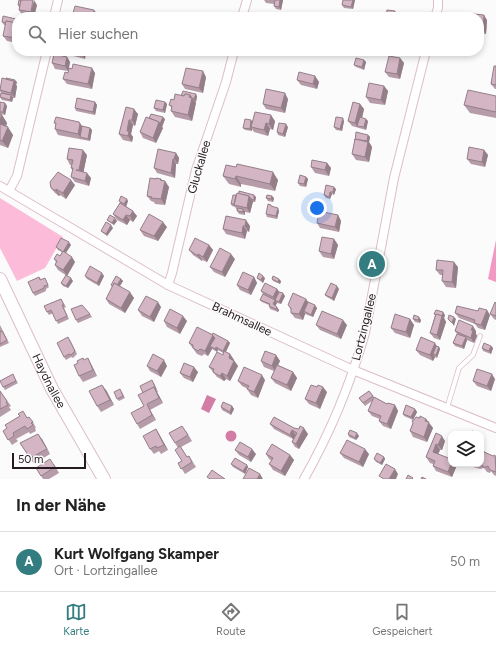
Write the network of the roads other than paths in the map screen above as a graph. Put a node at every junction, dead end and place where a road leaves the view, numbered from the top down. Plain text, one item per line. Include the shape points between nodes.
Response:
1 (58, 0) edge
2 (247, 0) edge
3 (438, 0) edge
4 (55, 12) edge
5 (243, 12) edge
6 (436, 12) edge
7 (45, 56) edge
8 (233, 56) edge
9 (425, 56) edge
10 (0, 186) edge
11 (9, 191) junction
12 (0, 279) edge
13 (168, 285) junction
14 (480, 336) dead end
15 (353, 370) junction
16 (447, 408) junction
17 (496, 428) edge
18 (104, 479) edge
19 (304, 479) edge

1 - 4 street
2 - 5 street
3 - 6 street
7 - 11 street via 17,176
8 - 13 street, Gluckallee via 196,170
9 - 15 street, Lortzingallee via 394,178 365,333
10 - 11 street, Brahmsallee
11 - 13 street, Brahmsallee
12 - 18 street, Haydnallee via 52,389
13 - 15 street, Brahmsallee
14 - 16 lane via 473,355 459,368
15 - 16 street, Brahmsallee
15 - 19 street, Lortzingallee via 334,418
16 - 17 street, Brahmsallee

